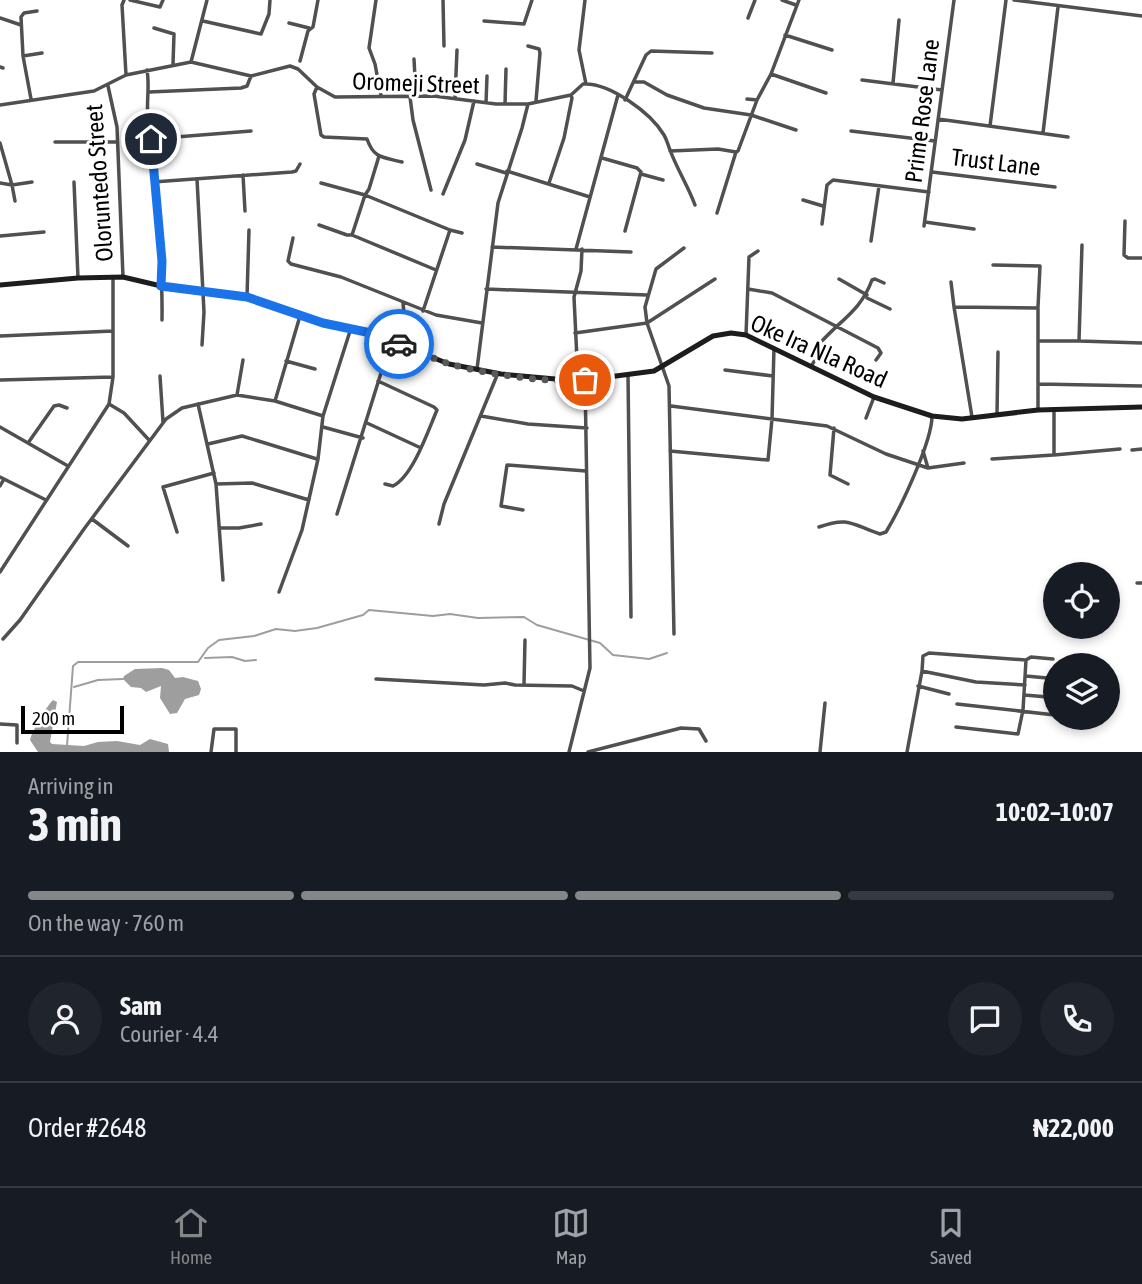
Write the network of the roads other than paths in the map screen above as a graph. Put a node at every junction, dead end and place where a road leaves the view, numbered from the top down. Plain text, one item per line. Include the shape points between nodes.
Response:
1 (124, 0) edge
2 (130, 0) edge
3 (163, 0) edge
4 (207, 0) edge
5 (270, 0) edge
6 (318, 0) edge
7 (376, 0) edge
8 (443, 0) edge
9 (532, 0) edge
10 (586, 0) edge
11 (755, 0) edge
12 (782, 0) edge
13 (799, 0) edge
14 (954, 0) edge
15 (1006, 0) edge
16 (1014, 0) edge
17 (796, 5) junction
18 (1058, 7) junction
19 (37, 11) dead end
20 (1142, 16) edge
21 (0, 18) edge
22 (748, 18) dead end
23 (900, 20) dead end
24 (203, 21) junction
25 (484, 21) dead end
26 (289, 23) dead end
27 (21, 25) junction
28 (154, 28) dead end
29 (311, 28) junction
30 (785, 34) junction
31 (444, 46) dead end
32 (528, 46) dead end
33 (457, 50) dead end
34 (832, 50) dead end
35 (42, 53) dead end
36 (712, 53) dead end
37 (23, 56) junction
38 (414, 59) dead end
39 (300, 61) dead end
40 (191, 62) junction
41 (173, 64) junction
42 (506, 69) dead end
43 (147, 70) junction
44 (771, 74) junction
45 (126, 75) junction
46 (251, 76) junction
47 (487, 76) dead end
48 (862, 80) dead end
49 (635, 82) junction
50 (893, 83) junction
51 (586, 84) junction
52 (108, 86) junction
53 (317, 87) junction
54 (942, 90) junction
55 (149, 92) junction
56 (826, 93) dead end
57 (618, 94) junction
58 (571, 95) junction
59 (380, 96) junction
60 (410, 97) junction
61 (416, 97) junction
62 (455, 98) junction
63 (31, 99) junction
64 (747, 99) dead end
65 (625, 100) junction
66 (757, 100) junction
67 (474, 101) junction
68 (536, 101) junction
69 (486, 103) junction
70 (505, 104) junction
71 (528, 104) junction
72 (0, 105) edge
73 (751, 115) junction
74 (938, 119) junction
75 (990, 126) junction
76 (796, 130) dead end
77 (251, 131) dead end
78 (851, 131) dead end
79 (1043, 134) junction
80 (1068, 137) dead end
81 (151, 139) junction
82 (55, 142) dead end
83 (117, 142) junction
84 (935, 142) junction
85 (0, 143) edge
86 (670, 151) junction
87 (736, 152) junction
88 (379, 156) junction
89 (602, 158) junction
90 (2, 159) edge
91 (402, 162) dead end
92 (300, 164) dead end
93 (477, 164) dead end
94 (507, 172) junction
95 (932, 172) junction
96 (641, 174) junction
97 (243, 175) junction
98 (197, 179) junction
99 (663, 180) dead end
100 (32, 182) dead end
101 (74, 182) dead end
102 (153, 182) junction
103 (0, 183) edge
104 (321, 183) dead end
105 (549, 183) junction
106 (12, 185) junction
107 (879, 186) junction
108 (1055, 187) dead end
109 (431, 190) dead end
110 (929, 192) junction
111 (443, 194) dead end
112 (365, 195) junction
113 (590, 197) junction
114 (803, 200) dead end
115 (15, 201) dead end
116 (695, 205) dead end
117 (823, 206) junction
118 (245, 211) dead end
119 (717, 214) dead end
120 (1125, 221) dead end
121 (822, 224) dead end
122 (319, 225) dead end
123 (974, 229) dead end
124 (249, 230) dead end
125 (450, 230) junction
126 (625, 231) dead end
127 (44, 232) dead end
128 (462, 233) dead end
129 (352, 234) junction
130 (0, 236) edge
131 (293, 238) dead end
132 (872, 241) dead end
133 (1082, 245) dead end
134 (492, 247) junction
135 (684, 248) dead end
136 (579, 249) junction
137 (758, 251) dead end
138 (631, 252) dead end
139 (1142, 258) edge
140 (993, 265) dead end
141 (436, 270) junction
142 (113, 277) junction
143 (123, 277) junction
144 (78, 278) junction
145 (715, 279) dead end
146 (839, 279) dead end
147 (951, 282) dead end
148 (884, 283) dead end
149 (0, 285) edge
150 (161, 286) junction
151 (486, 289) junction
152 (748, 289) junction
153 (202, 291) junction
154 (575, 293) junction
155 (648, 295) junction
156 (866, 296) junction
157 (247, 297) junction
158 (402, 302) junction
159 (954, 307) junction
160 (1038, 308) junction
161 (890, 309) dead end
162 (423, 311) junction
163 (300, 316) junction
164 (162, 320) dead end
165 (482, 323) junction
166 (647, 323) junction
167 (351, 328) junction
168 (836, 328) junction
169 (113, 331) junction
170 (575, 332) junction
171 (746, 335) junction
172 (0, 336) edge
173 (391, 341) junction
174 (1039, 341) junction
175 (1079, 341) junction
176 (1142, 343) edge
177 (202, 345) dead end
178 (407, 346) junction
179 (774, 348) junction
180 (998, 352) dead end
181 (243, 360) dead end
182 (286, 360) junction
183 (876, 360) dead end
184 (661, 366) junction
185 (811, 366) junction
186 (315, 369) dead end
187 (477, 370) junction
188 (725, 370) dead end
189 (498, 373) junction
190 (628, 375) junction
191 (160, 376) dead end
192 (773, 376) junction
193 (113, 377) junction
194 (0, 380) edge
195 (378, 381) junction
196 (582, 381) junction
197 (1038, 384) junction
198 (1142, 386) edge
199 (237, 395) junction
200 (874, 397) junction
201 (275, 401) junction
202 (109, 404) junction
203 (198, 404) junction
204 (671, 406) junction
205 (1142, 407) edge
206 (67, 408) dead end
207 (1038, 410) junction
208 (1054, 410) junction
209 (997, 414) junction
210 (323, 416) junction
211 (481, 416) junction
212 (932, 416) junction
213 (866, 418) dead end
214 (972, 418) junction
215 (772, 419) junction
216 (163, 422) junction
217 (367, 423) junction
218 (0, 427) edge
219 (323, 427) junction
220 (587, 428) junction
221 (834, 428) junction
222 (363, 438) junction
223 (149, 440) junction
224 (28, 443) junction
225 (208, 444) junction
226 (421, 448) junction
227 (1120, 449) dead end
228 (1142, 449) edge
229 (1132, 450) dead end
230 (670, 451) junction
231 (923, 451) junction
232 (1054, 455) junction
233 (318, 459) junction
234 (992, 459) dead end
235 (964, 463) dead end
236 (916, 465) junction
237 (68, 466) junction
238 (928, 468) junction
239 (587, 471) junction
240 (214, 473) junction
241 (2, 478) edge
242 (216, 484) junction
243 (385, 484) dead end
244 (848, 484) dead end
245 (0, 486) edge
246 (46, 500) junction
247 (310, 500) junction
248 (523, 510) dead end
249 (337, 514) dead end
250 (92, 519) junction
251 (261, 524) dead end
252 (439, 524) dead end
253 (819, 527) dead end
254 (219, 528) junction
255 (177, 532) dead end
256 (128, 546) dead end
257 (0, 572) edge
258 (223, 580) dead end
259 (278, 592) dead end
260 (631, 617) dead end
261 (674, 634) dead end
262 (3, 639) dead end
263 (525, 640) dead end
264 (1043, 658) edge
265 (1026, 660) junction
266 (922, 671) junction
267 (1026, 676) junction
268 (1043, 678) edge
269 (376, 679) dead end
270 (524, 684) junction
271 (918, 685) junction
272 (1025, 685) junction
273 (584, 691) junction
274 (948, 694) dead end
275 (1024, 695) junction
276 (1043, 697) edge
277 (825, 703) dead end
278 (957, 704) dead end
279 (1023, 710) junction
280 (1043, 713) edge
281 (0, 724) edge
282 (956, 727) dead end
283 (706, 741) dead end
284 (17, 743) dead end
285 (211, 752) edge
286 (236, 752) edge
287 (569, 752) edge
288 (588, 752) edge
289 (820, 752) edge
290 (907, 752) edge

1 - 45 street
2 - 3 street via 160,7
4 - 24 street
5 - 24 street via 261,34
6 - 29 street
7 - 59 street via 369,48
8 - 31 street
9 - 25 street via 524,24
10 - 51 street via 579,50
11 - 22 street
12 - 17 street
13 - 17 street
14 - 54 street, Prime Rose Lane
15 - 75 street
16 - 18 street
17 - 30 street
18 - 20 street
18 - 79 street
19 - 27 street via 23,13
21 - 27 street
23 - 50 street
24 - 40 street
26 - 29 street
27 - 37 street
28 - 41 street via 174,34
29 - 39 street
30 - 34 street
30 - 44 street
32 - 68 street via 540,53
33 - 62 street
35 - 37 street
36 - 49 street via 651,51
37 - 63 street
38 - 61 street
40 - 41 street, Oromeji Street
40 - 46 street, Oromeji Street
41 - 43 street, Oromeji Street
42 - 70 street
43 - 45 street, Oromeji Street
43 - 55 street
44 - 56 street
44 - 66 street
45 - 52 street, Oromeji Street
46 - 53 street, Oromeji Street via 290,66
46 - 55 street via 242,88
47 - 69 street
48 - 50 street
49 - 65 street
49 - 73 street via 704,108
50 - 54 street
51 - 57 street
51 - 58 street, Oromeji Street
52 - 63 street, Oromeji Street
52 - 83 street, Oloruntedo Street
53 - 59 street, Oromeji Street via 335,97
53 - 88 street via 314,94 321,135 367,139
54 - 74 street, Prime Rose Lane
55 - 81 street
57 - 65 street
57 - 89 street
58 - 68 street, Oromeji Street
58 - 105 street via 564,138
59 - 60 street, Oromeji Street
60 - 61 street, Oromeji Street
60 - 109 street
61 - 62 street, Oromeji Street
62 - 67 street, Oromeji Street
63 - 72 street, Oromeji Street
64 - 66 street
65 - 86 street via 664,134
66 - 73 street
67 - 69 street, Oromeji Street
67 - 111 street via 465,140
68 - 71 street, Oromeji Street
69 - 70 street, Oromeji Street
70 - 71 street, Oromeji Street
71 - 94 street
73 - 76 street
73 - 87 street
74 - 75 street
74 - 84 street, Prime Rose Lane
75 - 79 street
77 - 81 street
78 - 84 street
79 - 80 street
81 - 102 street
82 - 83 street
83 - 143 street, Oloruntedo Street
84 - 95 street, Prime Rose Lane
85 - 90 street
86 - 87 street
86 - 116 street
87 - 119 street
88 - 91 street
88 - 112 street
89 - 96 street via 637,168
89 - 113 street
90 - 106 street
92 - 97 street via 292,172
93 - 94 street
94 - 105 street
94 - 134 street
95 - 108 street, Trust Lane
95 - 110 street, Prime Rose Lane
96 - 99 street
96 - 126 street
97 - 98 street
97 - 118 street
98 - 102 street
98 - 153 street
100 - 106 street
101 - 144 street
102 - 150 street
103 - 106 street
104 - 112 street
105 - 113 street
106 - 115 street
107 - 110 street
107 - 117 street via 833,180 827,185
107 - 132 street
110 - 123 street, Prime Rose Lane via 924,224
112 - 125 street
112 - 129 street
113 - 136 street
114 - 117 street
117 - 121 street
120 - 139 street via 1124,255
122 - 129 street
124 - 157 street
125 - 128 street
125 - 141 street
127 - 130 street
129 - 141 street
131 - 158 street via 291,264 341,277
133 - 175 street
134 - 136 street
134 - 151 street
135 - 155 street via 656,268
136 - 138 street
136 - 154 street via 581,271
137 - 152 street via 749,257
140 - 160 street via 1040,267
141 - 162 street
142 - 143 street, Oke Ira Nla Road
142 - 144 street, Oke Ira Nla Road
142 - 169 street
143 - 150 street, Oke Ira Nla Road
144 - 149 street, Oke Ira Nla Road
145 - 166 street
146 - 156 street
147 - 159 street
148 - 156 street via 874,279
150 - 153 street, Oke Ira Nla Road
150 - 164 street
151 - 154 street
151 - 165 street
152 - 168 street via 772,293
152 - 171 street
153 - 157 street, Oke Ira Nla Road
153 - 177 street
154 - 155 street
154 - 170 street
155 - 166 street
156 - 161 street
156 - 168 street
157 - 163 street, Oke Ira Nla Road
158 - 162 street
158 - 178 street
159 - 160 street
159 - 214 street
160 - 174 street
162 - 165 street
163 - 167 street, Oke Ira Nla Road
163 - 182 street
165 - 187 street
166 - 170 street
166 - 184 street
167 - 173 street, Oke Ira Nla Road
167 - 210 street
168 - 183 street via 881,350
168 - 185 street via 821,342
169 - 172 street
169 - 193 street
170 - 196 street
171 - 179 street, Oke Ira Nla Road
171 - 184 street, Oke Ira Nla Road via 713,336
173 - 178 street, Oke Ira Nla Road
173 - 195 street
174 - 175 street
174 - 197 street
175 - 176 street
178 - 187 street, Oke Ira Nla Road
179 - 185 street, Oke Ira Nla Road
179 - 192 street
180 - 209 street
181 - 199 street
182 - 186 street
182 - 201 street
184 - 190 street, Oke Ira Nla Road
184 - 204 street
185 - 200 street, Oke Ira Nla Road
187 - 189 street, Oke Ira Nla Road
188 - 192 street
189 - 196 street, Oke Ira Nla Road
189 - 211 street
190 - 196 street, Oke Ira Nla Road
190 - 260 street
191 - 216 street
192 - 215 street
193 - 194 street
193 - 202 street
195 - 217 street
195 - 226 street via 436,408
196 - 220 street
197 - 198 street
197 - 207 street
199 - 201 street
199 - 203 street
200 - 212 street, Oke Ira Nla Road
200 - 213 street
201 - 210 street
202 - 223 street
202 - 237 street
203 - 216 street via 182,408
203 - 225 street
204 - 215 street
204 - 230 street
205 - 208 street, Oke Ira Nla Road
206 - 224 street via 54,406
207 - 208 street, Oke Ira Nla Road
207 - 209 street, Oke Ira Nla Road
208 - 232 street
209 - 214 street, Oke Ira Nla Road
210 - 219 street
211 - 220 street
211 - 252 street
212 - 214 street, Oke Ira Nla Road
212 - 231 street
215 - 221 street
215 - 230 street via 768,460
216 - 223 street
217 - 222 street
217 - 226 street
218 - 224 street
219 - 222 street
219 - 233 street
220 - 239 street
221 - 236 street
221 - 244 street via 830,475
222 - 249 street
223 - 250 street
224 - 237 street
225 - 233 street via 242,436
225 - 240 street
226 - 243 street via 402,480 393,486
227 - 232 street
228 - 229 street
230 - 261 street
231 - 236 street
231 - 238 street
232 - 234 street
233 - 247 street
235 - 238 street
236 - 238 street
236 - 253 street via 886,533 841,521
237 - 246 street
239 - 248 street via 506,466 501,506
239 - 273 street via 591,660
240 - 242 street
240 - 255 street via 163,486
241 - 245 street
241 - 246 street
242 - 247 street via 252,483
242 - 254 street
246 - 257 street
247 - 259 street
250 - 256 street
250 - 262 street
251 - 254 street
254 - 258 street
263 - 270 street
264 - 265 street
265 - 266 street via 929,653 923,656
265 - 267 street
266 - 271 street
266 - 272 street via 976,682
267 - 268 street
267 - 272 street
269 - 270 street
270 - 273 street via 572,686
271 - 274 street
271 - 290 street
272 - 275 street
273 - 287 street
275 - 276 street
275 - 279 street
277 - 289 street
278 - 279 street
279 - 280 street
279 - 282 street via 1018,734
281 - 284 street via 17,725
283 - 288 street via 699,729 681,729
285 - 286 street via 214,729 236,729

